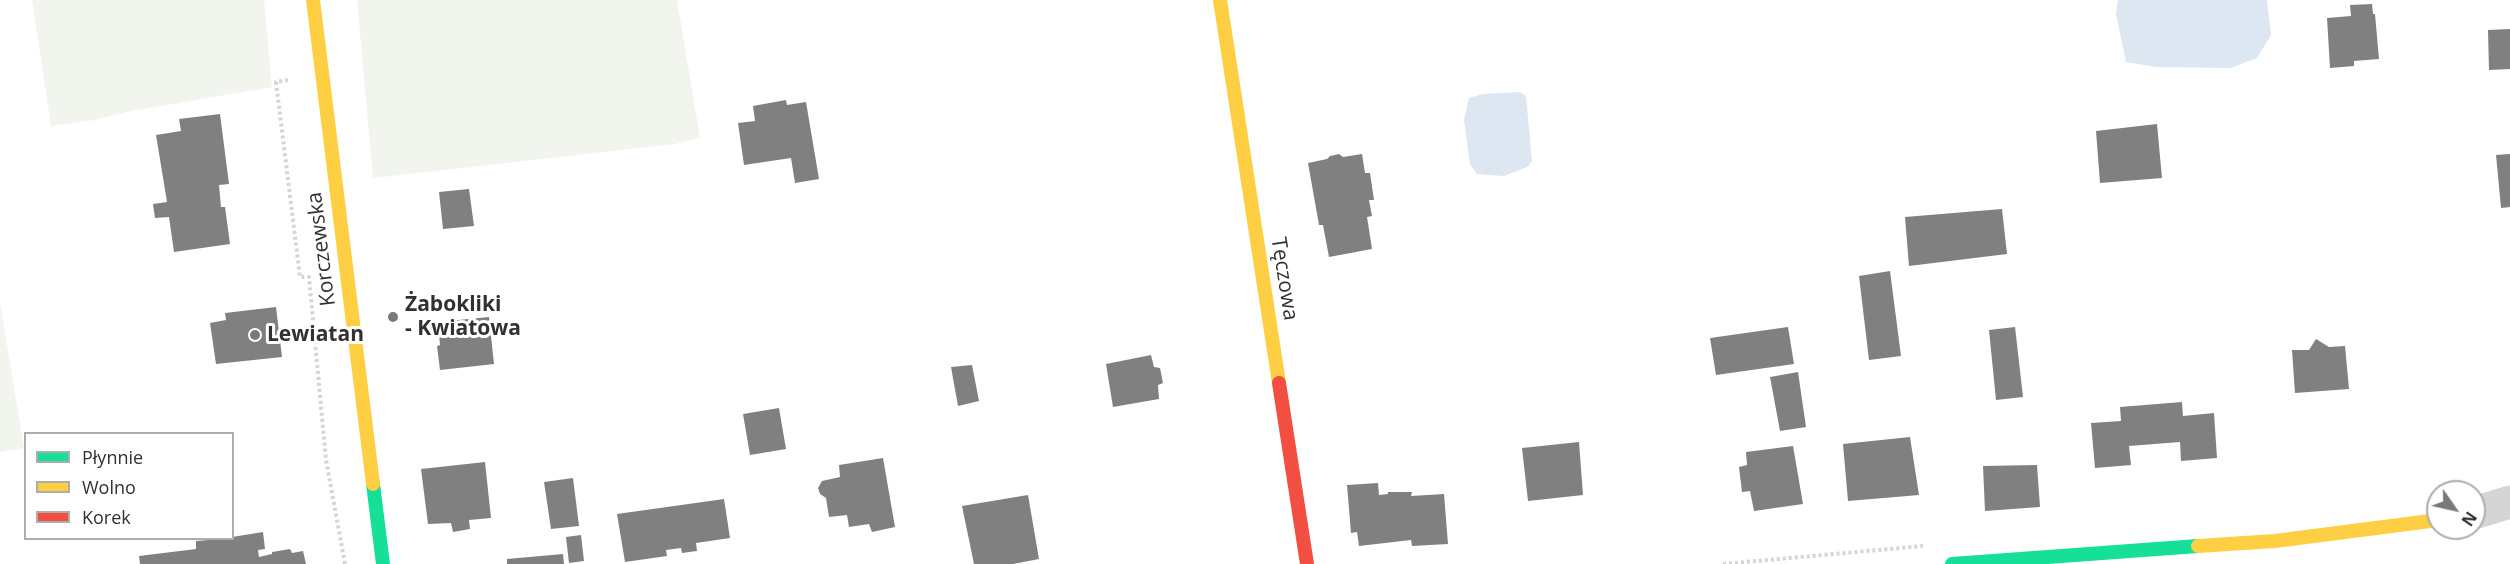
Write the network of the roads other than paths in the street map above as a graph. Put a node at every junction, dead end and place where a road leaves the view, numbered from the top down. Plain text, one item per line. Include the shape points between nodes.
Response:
1 (314, 0) edge
2 (1220, 0) edge
3 (2510, 502) edge
4 (2486, 509) edge
5 (2426, 522) edge
6 (383, 564) edge
7 (1307, 564) edge
8 (1952, 564) edge

1 - 6 street, Korczewska
2 - 7 street, Tęczowa
3 - 4 street
5 - 8 street via 2275,541

